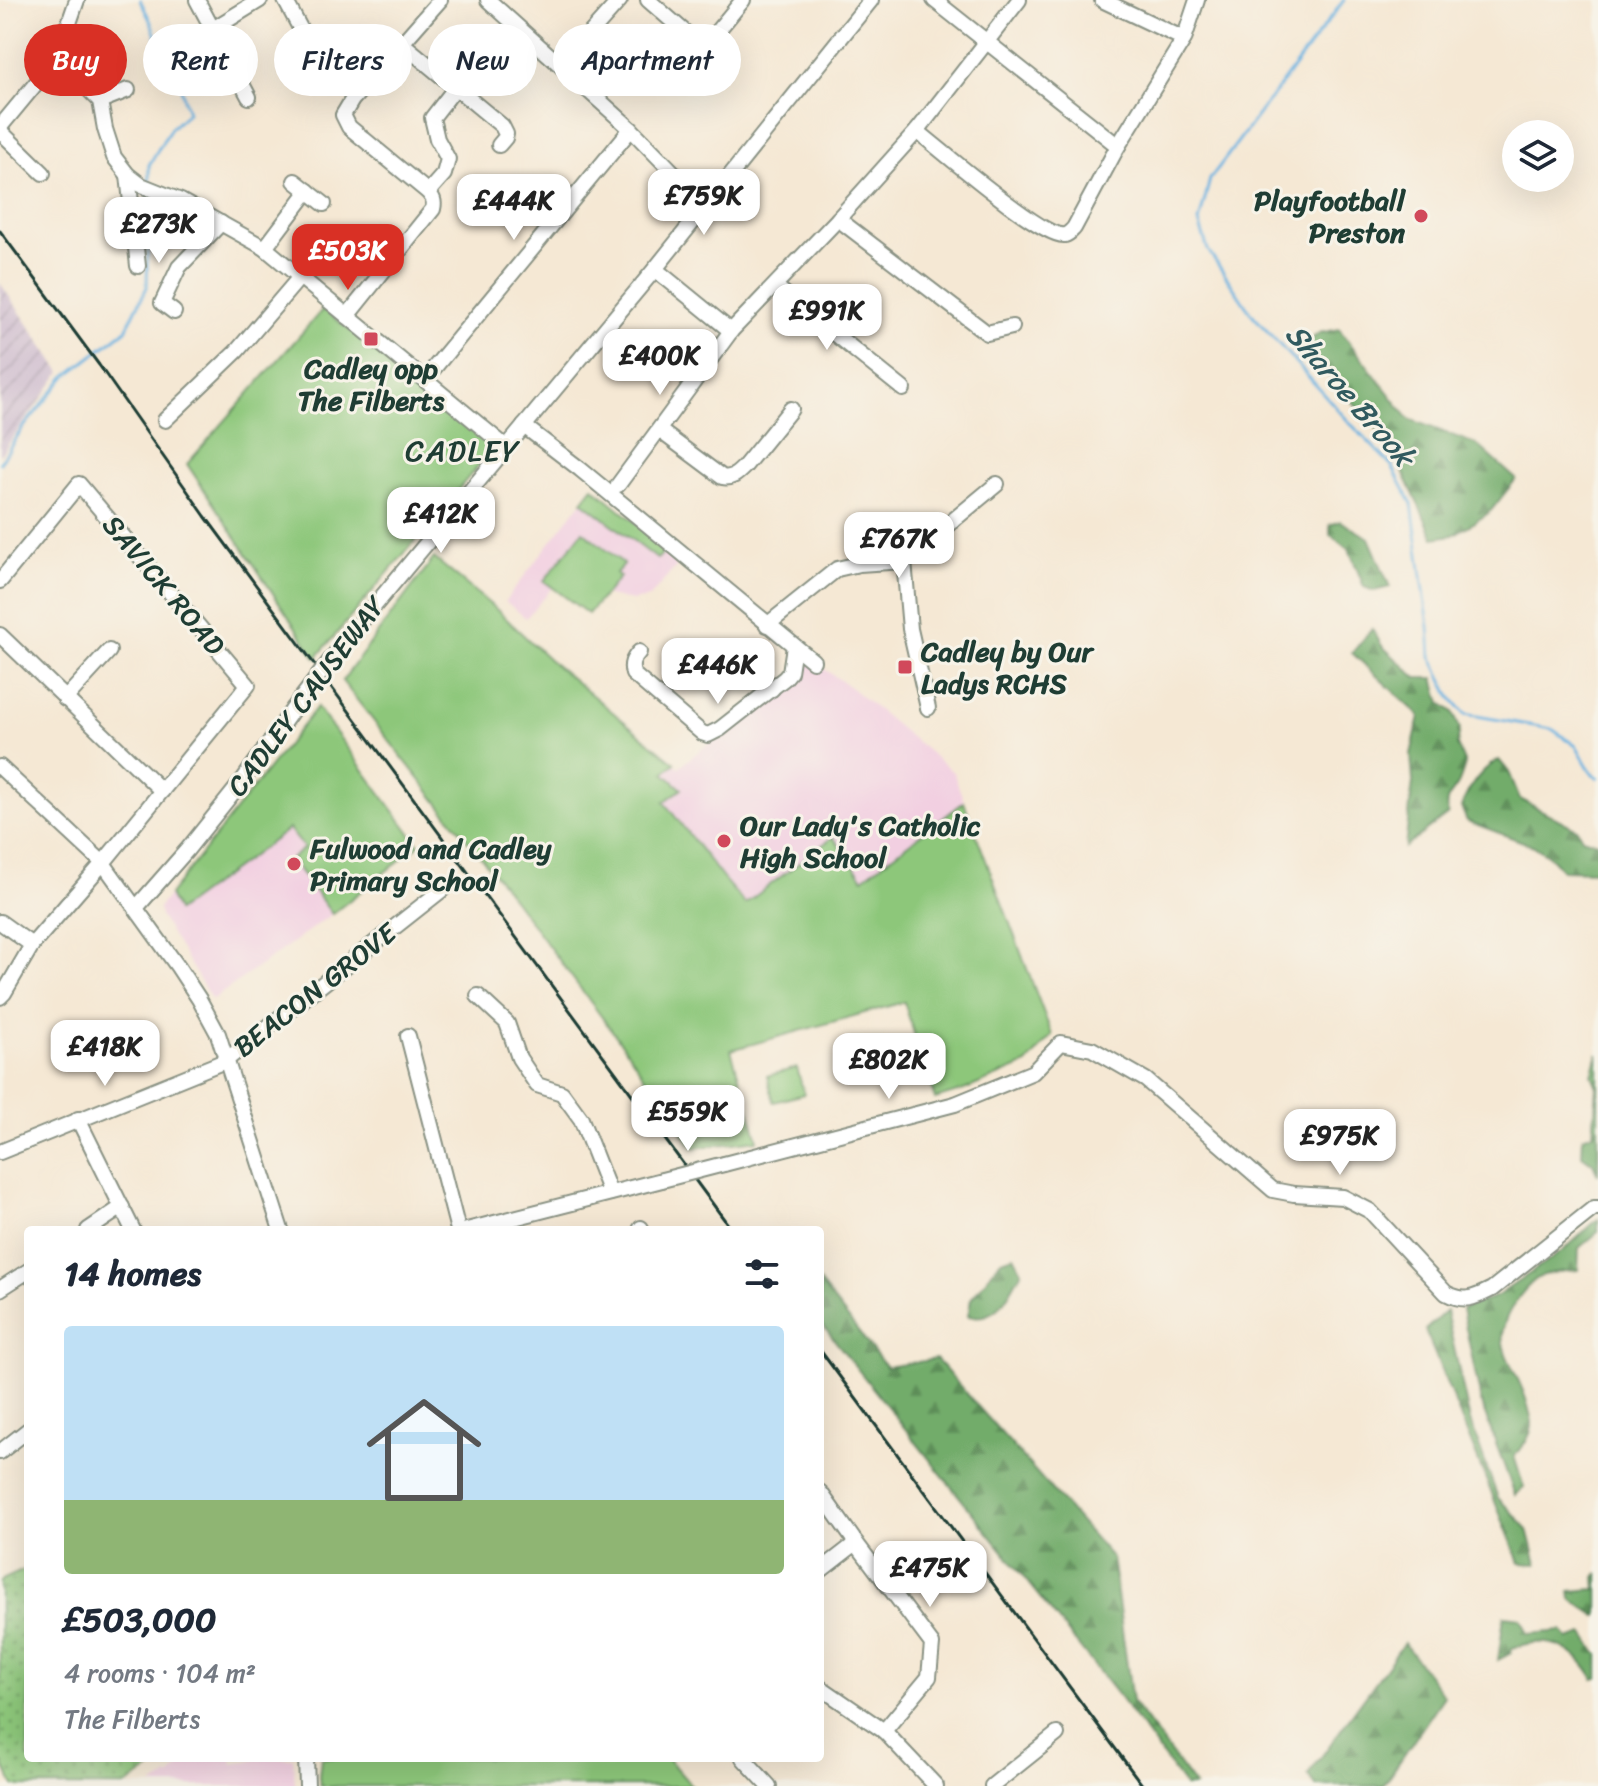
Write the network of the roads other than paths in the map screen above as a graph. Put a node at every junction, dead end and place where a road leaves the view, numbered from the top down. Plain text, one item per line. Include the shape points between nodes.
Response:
1 (77, 0) edge
2 (197, 0) edge
3 (260, 0) edge
4 (285, 0) edge
5 (440, 0) edge
6 (488, 0) edge
7 (620, 0) edge
8 (648, 0) edge
9 (743, 0) edge
10 (871, 0) edge
11 (934, 0) edge
12 (1019, 0) edge
13 (1102, 0) edge
14 (1197, 0) edge
15 (69, 24) edge
16 (210, 24) edge
17 (221, 24) edge
18 (298, 24) edge
19 (599, 24) edge
20 (412, 33) edge
21 (1184, 39) junction
22 (986, 42) junction
23 (412, 44) edge
24 (553, 57) edge
25 (428, 60) edge
26 (128, 90) dead end
27 (26, 96) edge
28 (95, 96) edge
29 (356, 96) edge
30 (449, 96) edge
31 (467, 96) edge
32 (595, 96) edge
33 (100, 101) junction
34 (0, 129) edge
35 (631, 129) junction
36 (917, 131) junction
37 (499, 145) dead end
38 (1118, 146) junction
39 (43, 173) dead end
40 (128, 175) junction
41 (295, 181) dead end
42 (308, 191) junction
43 (428, 192) junction
44 (324, 204) dead end
45 (705, 205) junction
46 (838, 219) junction
47 (221, 223) junction
48 (265, 248) junction
49 (138, 266) dead end
50 (655, 269) junction
51 (300, 277) junction
52 (775, 286) junction
53 (174, 312) dead end
54 (347, 316) junction
55 (1012, 327) dead end
56 (731, 331) junction
57 (425, 379) junction
58 (895, 387) dead end
59 (791, 409) dead end
60 (165, 420) dead end
61 (524, 426) junction
62 (659, 430) junction
63 (506, 447) junction
64 (618, 485) dead end
65 (998, 485) dead end
66 (904, 561) junction
67 (0, 581) edge
68 (767, 625) junction
69 (0, 635) edge
70 (794, 646) junction
71 (719, 648) dead end
72 (109, 651) dead end
73 (639, 652) dead end
74 (813, 661) dead end
75 (772, 689) junction
76 (65, 699) junction
77 (931, 702) dead end
78 (0, 767) edge
79 (162, 791) junction
80 (103, 863) junction
81 (443, 889) dead end
82 (136, 908) junction
83 (0, 922) edge
84 (32, 945) junction
85 (478, 996) dead end
86 (0, 997) edge
87 (408, 1036) dead end
88 (225, 1061) junction
89 (78, 1119) junction
90 (0, 1152) edge
91 (610, 1193) junction
92 (122, 1207) junction
93 (1598, 1208) edge
94 (505, 1225) edge
95 (94, 1226) edge
96 (131, 1226) edge
97 (280, 1226) edge
98 (457, 1226) edge
99 (24, 1274) edge
100 (0, 1289) edge
101 (24, 1433) edge
102 (0, 1452) edge
103 (824, 1498) edge
104 (856, 1543) junction
105 (824, 1568) edge
106 (824, 1690) edge
107 (884, 1731) junction
108 (1057, 1734) dead end
109 (306, 1762) edge
110 (747, 1762) edge
111 (307, 1786) edge
112 (769, 1786) edge
113 (936, 1786) edge
114 (992, 1786) edge

1 - 15 street
2 - 16 street
3 - 17 street
4 - 18 street
5 - 20 street
6 - 24 street
7 - 19 street
8 - 9 street via 702,43
10 - 45 street, CADLEY CAUSEWAY
11 - 22 street
12 - 22 street
13 - 21 street
14 - 21 street
21 - 38 street
22 - 36 street
22 - 38 street
23 - 25 street
26 - 33 street
27 - 34 street
28 - 33 street
29 - 43 street via 343,115 349,127
30 - 43 street via 432,118 448,159 444,174
31 - 37 street via 502,126 506,134
32 - 35 street
33 - 40 street via 114,157
34 - 39 street
35 - 45 street
35 - 57 street
36 - 38 street via 1029,220 1062,236 1074,228
36 - 46 street
40 - 47 street
40 - 49 street
41 - 42 street
42 - 44 street
42 - 48 street
43 - 54 street via 433,209
45 - 50 street, CADLEY CAUSEWAY
46 - 52 street
46 - 55 street via 986,338
47 - 48 street
47 - 53 street via 179,267 162,303
48 - 51 street
50 - 56 street
50 - 61 street, CADLEY CAUSEWAY
51 - 54 street
51 - 60 street via 237,351
52 - 56 street
52 - 58 street
54 - 57 street
56 - 62 street
57 - 63 street
59 - 62 street via 744,467 727,477
61 - 63 street, CADLEY CAUSEWAY
61 - 68 street
62 - 64 street
63 - 82 street, CADLEY CAUSEWAY, bridge
65 - 66 street
66 - 68 street via 837,569
66 - 77 street via 910,629
67 - 79 street, SAVICK ROAD via 79,484 248,685
68 - 70 street
69 - 76 street
70 - 74 street
70 - 75 street via 790,672
71 - 75 street via 729,667
72 - 76 street
73 - 75 street via 633,674 708,735
76 - 79 street
78 - 80 street
79 - 80 street
80 - 82 street
80 - 84 street
81 - 88 street, BEACON GROVE
82 - 88 street via 199,999
83 - 84 street
84 - 86 street
85 - 91 street via 507,1023 519,1058 537,1085 562,1093 581,1119
87 - 98 street
88 - 89 street, BEACON GROVE
88 - 97 street
89 - 90 street, BEACON GROVE
89 - 92 street
91 - 93 street, bridge via 955,1104 1033,1072 1061,1043 1092,1049 1146,1080 1273,1190 1343,1197 1370,1211 1457,1299 1492,1289
91 - 94 street
92 - 95 street
92 - 96 street
99 - 100 street
101 - 102 street
103 - 104 street
104 - 105 street
104 - 107 street via 932,1644 929,1677
106 - 107 street
107 - 113 street
108 - 114 street
109 - 111 street
110 - 112 street

